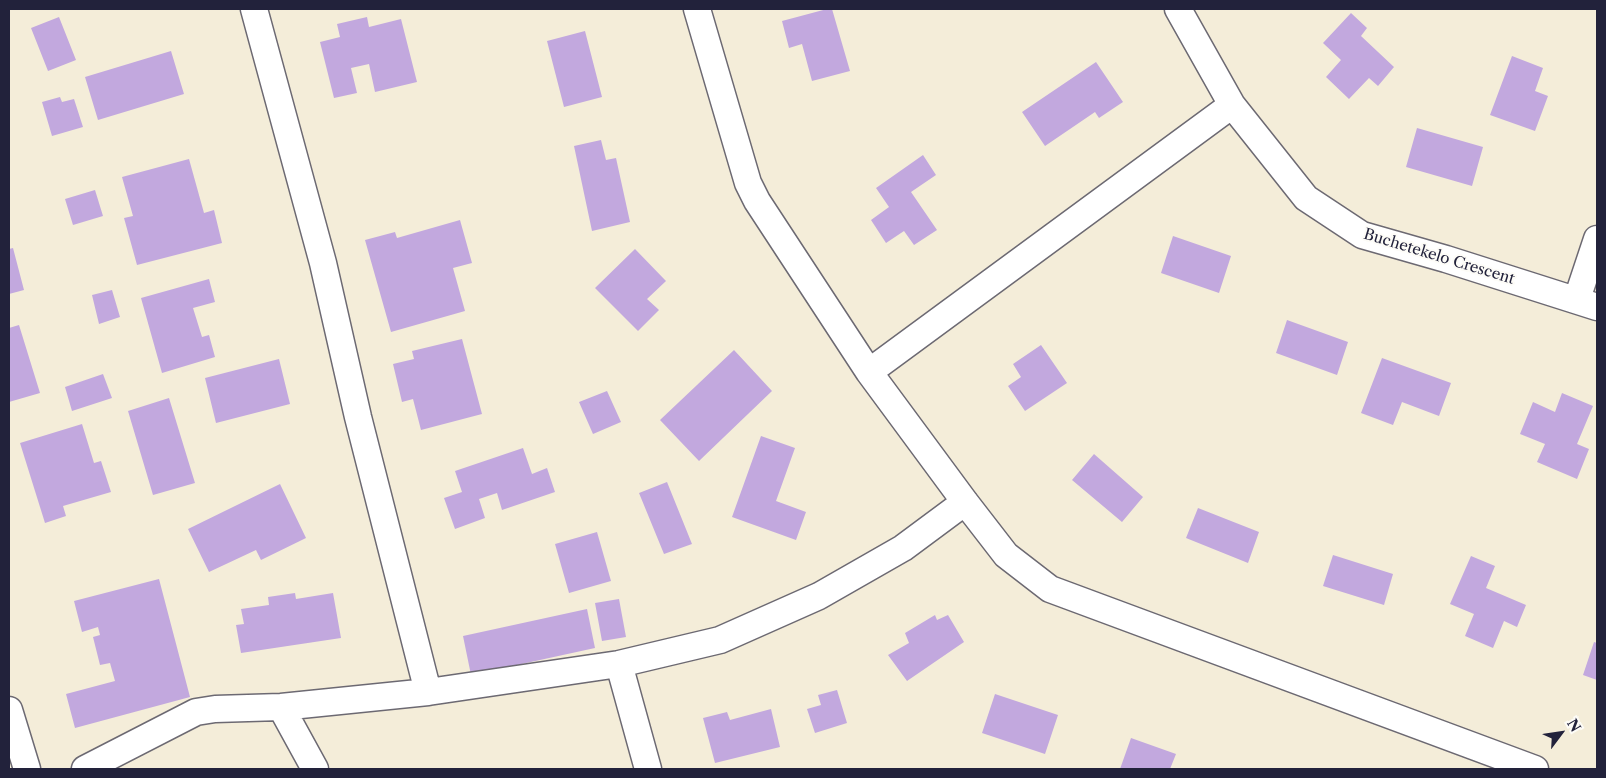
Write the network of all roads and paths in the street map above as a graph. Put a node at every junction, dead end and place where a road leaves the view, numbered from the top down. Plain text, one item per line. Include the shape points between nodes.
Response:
1 (254, 9) edge
2 (697, 9) edge
3 (1178, 9) edge
4 (1232, 105) junction
5 (1597, 239) edge
6 (1587, 303) edge
7 (869, 372) junction
8 (965, 502) junction
9 (619, 664) junction
10 (428, 692) junction
11 (281, 707) junction
12 (9, 710) edge
13 (27, 769) edge
14 (85, 769) edge
15 (315, 769) edge
16 (648, 769) edge
17 (1535, 769) edge

1 - 10 street via 322,263
2 - 7 street via 748,183 757,202
3 - 4 street, Buchetekelo Crescent
4 - 6 street, Buchetekelo Crescent via 1306,198 1362,235
4 - 7 street
5 - 6 street
7 - 8 street
8 - 9 street via 903,548 819,596 720,640
8 - 17 street via 1006,555 1050,589
9 - 10 street
9 - 16 street
10 - 11 street
11 - 14 street via 196,712
11 - 15 street
12 - 13 street

